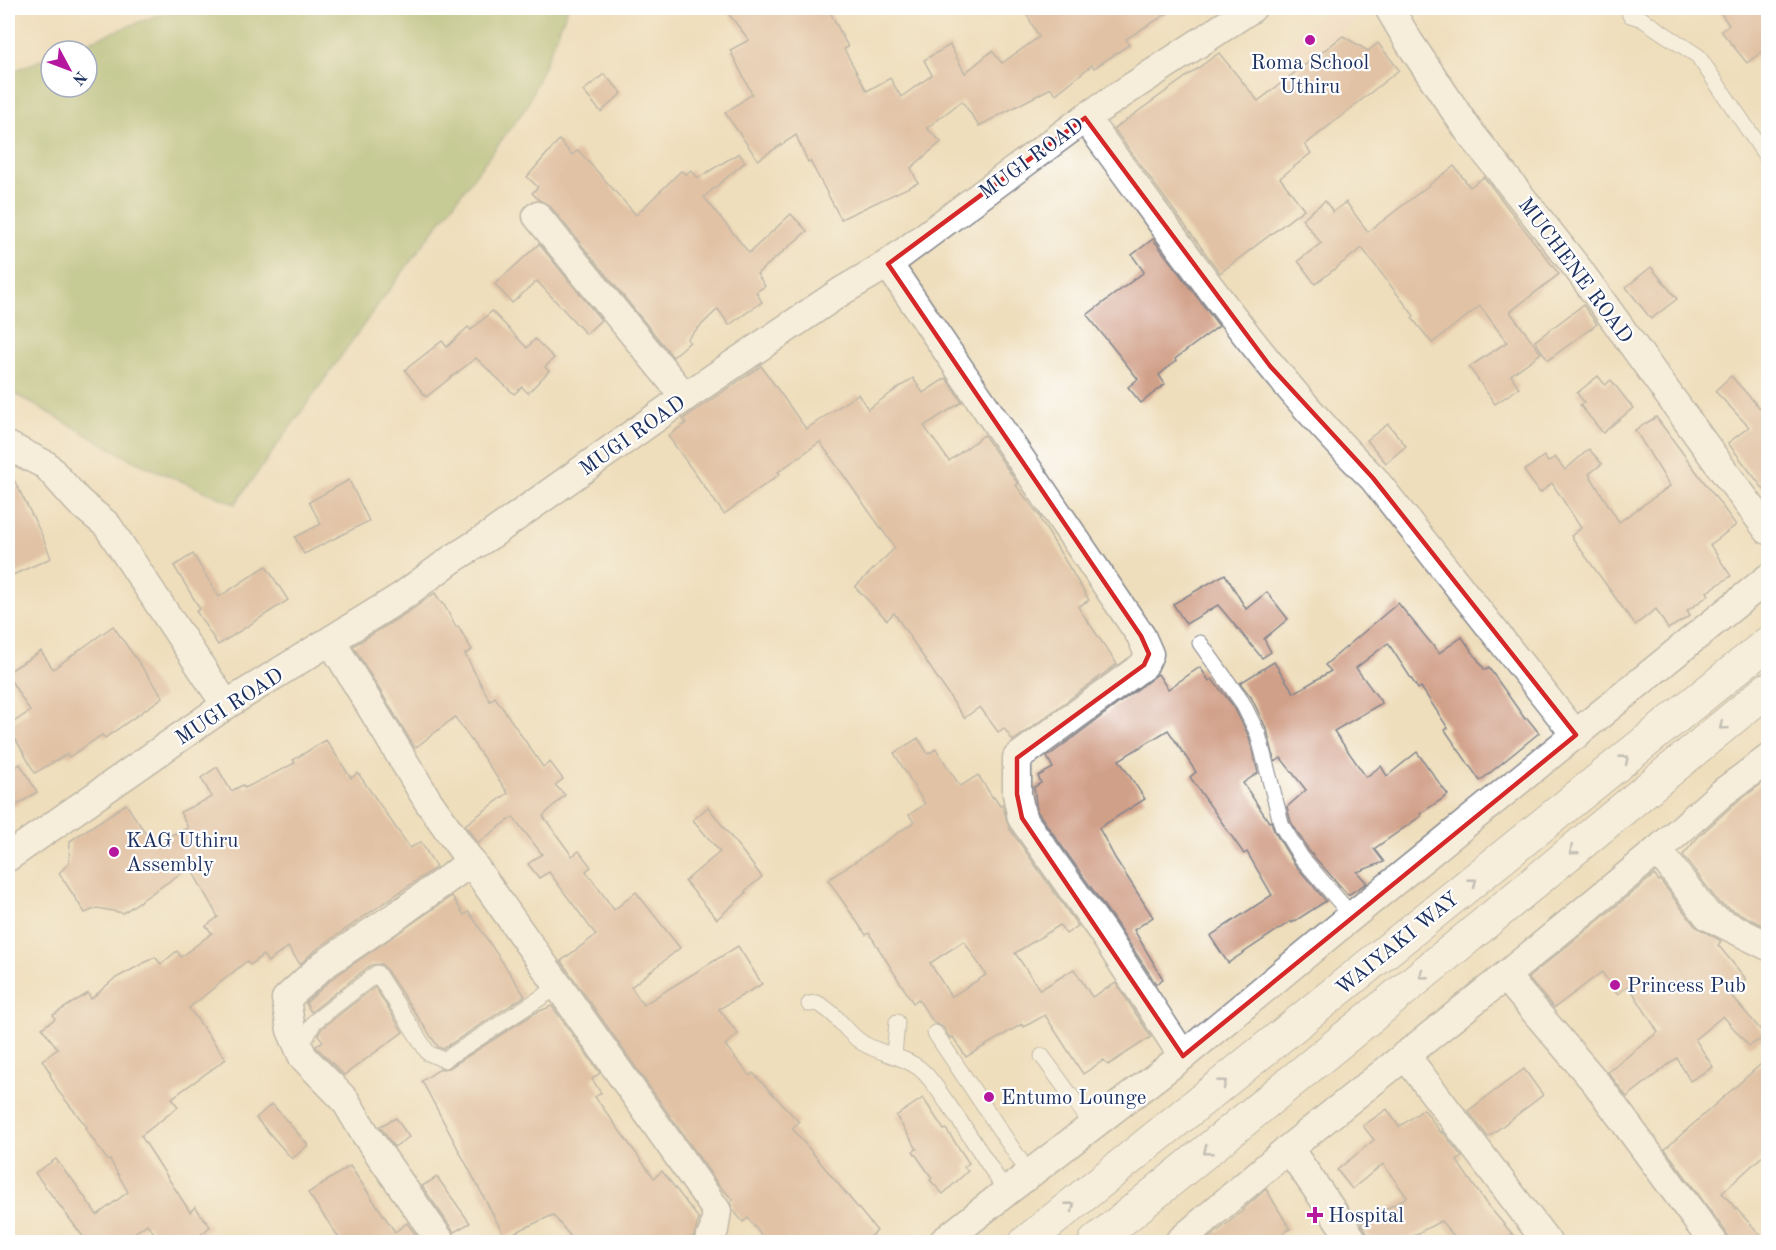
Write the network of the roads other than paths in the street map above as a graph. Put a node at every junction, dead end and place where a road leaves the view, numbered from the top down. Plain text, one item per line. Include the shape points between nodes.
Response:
1 (1252, 8) edge
2 (1389, 8) edge
3 (1628, 8) edge
4 (1085, 118) junction
5 (1768, 159) edge
6 (537, 216) dead end
7 (888, 264) junction
8 (685, 397) junction
9 (8, 446) edge
10 (1768, 530) edge
11 (1768, 578) edge
12 (331, 641) junction
13 (1200, 643) dead end
14 (1768, 643) edge
15 (1768, 690) edge
16 (226, 705) junction
17 (1576, 735) junction
18 (1768, 759) edge
19 (1658, 850) junction
20 (8, 858) edge
21 (471, 862) junction
22 (1352, 916) junction
23 (1768, 946) edge
24 (1505, 976) junction
25 (559, 986) junction
26 (809, 1005) dead end
27 (897, 1022) dead end
28 (936, 1033) dead end
29 (307, 1036) dead end
30 (894, 1055) junction
31 (1405, 1055) junction
32 (1042, 1056) dead end
33 (1183, 1056) junction
34 (1093, 1126) junction
35 (1289, 1149) junction
36 (1030, 1174) junction
37 (1006, 1192) junction
38 (441, 1242) edge
39 (709, 1242) edge
40 (943, 1242) edge
41 (1026, 1242) edge
42 (1095, 1242) edge
43 (1179, 1242) edge
44 (1354, 1242) edge
45 (1547, 1242) edge
46 (1713, 1242) edge

1 - 4 street, MUGI ROAD
2 - 10 street, MUCHENE ROAD via 1468,130 1578,269
3 - 5 lane via 1630,15 1698,56
4 - 7 street, MUGI ROAD
4 - 17 street via 1270,366 1399,509
6 - 8 street
7 - 8 street, MUGI ROAD
7 - 33 street via 1141,636 1149,654 1144,665 1017,758 1017,794 1022,818
8 - 12 street, MUGI ROAD via 401,597
9 - 16 street via 46,465 79,502 107,525
11 - 17 street
12 - 16 street, MUGI ROAD
12 - 21 street via 428,801
13 - 22 lane via 1242,702 1258,734 1282,826 1301,857
41 -> 14 highway, WAIYAKI WAY
15 -> 42 highway, WAIYAKI WAY
16 - 20 street, MUGI ROAD
17 - 22 street
18 - 19 street via 1722,793
19 - 23 street via 1708,916
19 - 24 street
21 - 25 street
21 - 38 street via 323,965 286,999 291,1030 303,1057 345,1100
22 - 33 street
24 - 31 street
24 - 46 street via 1597,1084
25 - 29 lane via 444,1060 429,1053 377,974 314,1022
25 - 39 street via 717,1211
26 - 30 lane via 825,1006 858,1040
27 - 30 lane
28 - 36 lane
30 - 37 lane via 931,1079
31 - 35 street
31 - 45 street
32 - 34 lane
33 - 34 street
34 - 36 street
35 - 43 street
35 - 44 street
36 - 37 street
37 - 40 street

